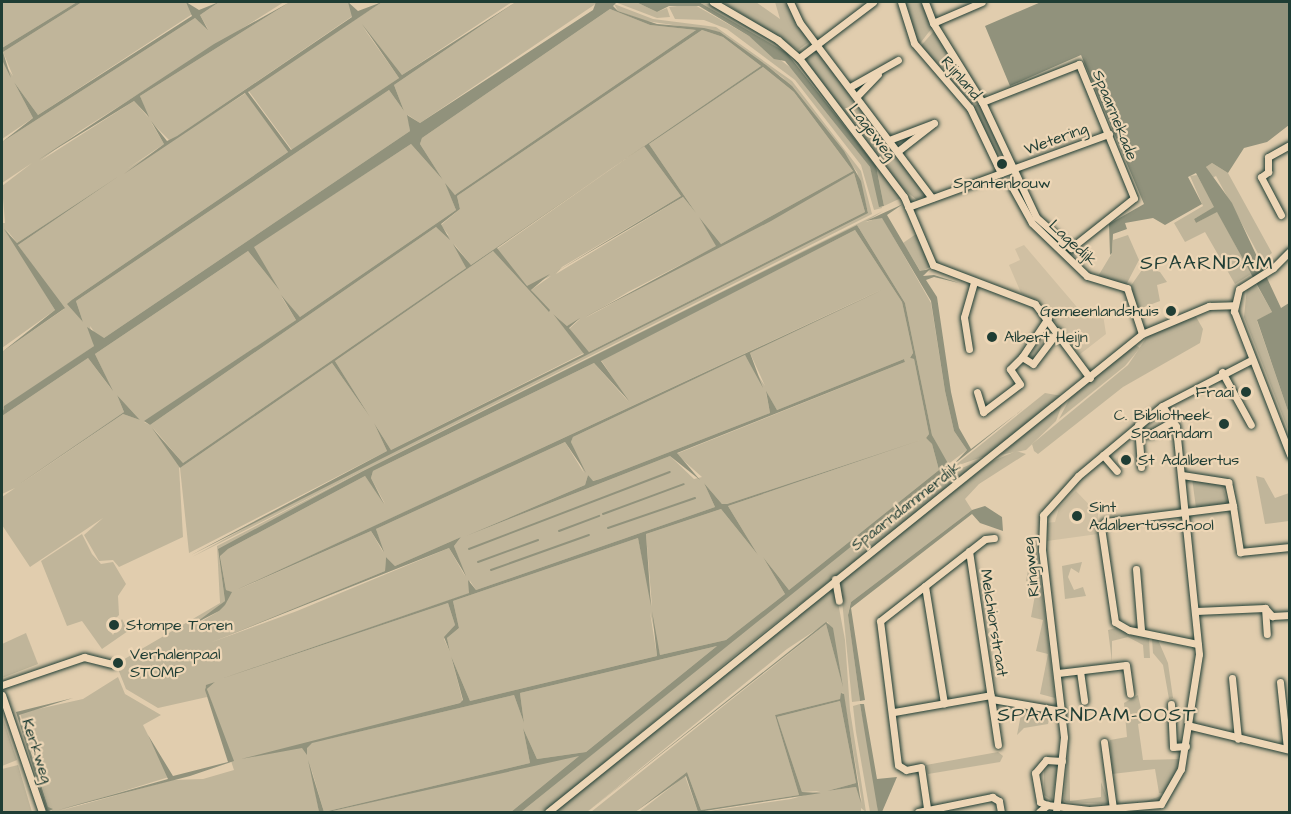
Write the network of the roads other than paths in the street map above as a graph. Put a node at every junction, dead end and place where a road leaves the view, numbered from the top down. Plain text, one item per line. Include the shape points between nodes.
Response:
1 (712, 2) edge
2 (720, 2) edge
3 (790, 2) edge
4 (873, 2) edge
5 (901, 2) edge
6 (925, 2) edge
7 (982, 2) edge
8 (727, 9) junction
9 (933, 23) junction
10 (817, 44) junction
11 (799, 58) junction
12 (898, 60) dead end
13 (880, 72) junction
14 (850, 87) junction
15 (857, 96) junction
16 (982, 102) junction
17 (1108, 134) junction
18 (889, 140) junction
19 (1290, 145) edge
20 (898, 151) junction
21 (1012, 169) junction
22 (1001, 173) junction
23 (1011, 185) dead end
24 (932, 198) junction
25 (908, 207) junction
26 (1281, 215) dead end
27 (1071, 248) joint
28 (1290, 251) edge
29 (974, 283) junction
30 (1234, 305) junction
31 (1048, 318) junction
32 (1058, 331) junction
33 (1142, 334) junction
34 (969, 349) dead end
35 (1022, 357) junction
36 (1251, 360) junction
37 (1222, 372) junction
38 (1090, 378) junction
39 (977, 392) dead end
40 (1162, 406) junction
41 (1173, 421) junction
42 (1251, 425) dead end
43 (1138, 429) junction
44 (1103, 454) junction
45 (1290, 455) edge
46 (1141, 467) dead end
47 (1117, 471) dead end
48 (1182, 476) junction
49 (1233, 506) junction
50 (1185, 512) junction
51 (994, 538) dead end
52 (1290, 547) edge
53 (969, 552) junction
54 (1136, 569) dead end
55 (835, 579) junction
56 (925, 586) junction
57 (839, 601) dead end
58 (1265, 608) junction
59 (1196, 611) junction
60 (1290, 615) edge
61 (1141, 630) junction
62 (1267, 634) dead end
63 (1198, 644) junction
64 (112, 664) dead end
65 (1080, 671) junction
66 (1058, 674) junction
67 (1232, 678) dead end
68 (1280, 682) dead end
69 (5, 684) edge
70 (1130, 694) dead end
71 (3, 697) edge
72 (991, 697) junction
73 (1084, 701) dead end
74 (944, 703) junction
75 (1171, 704) dead end
76 (1062, 711) junction
77 (894, 712) junction
78 (1191, 726) junction
79 (1238, 739) junction
80 (1104, 742) dead end
81 (998, 745) dead end
82 (1186, 746) junction
83 (1173, 747) junction
84 (1288, 750) edge
85 (1174, 756) dead end
86 (1062, 761) junction
87 (1047, 805) junction
88 (927, 808) junction
89 (1162, 808) edge
90 (1056, 809) edge
91 (1113, 809) junction
92 (42, 813) edge
93 (548, 813) edge
94 (918, 813) edge
95 (1001, 813) edge
96 (1039, 813) edge

1 - 8 street, Lageweg
2 - 8 street, Lageweg
3 - 10 street
4 - 10 street
5 - 22 street, Rijnland via 914,43 970,108
6 - 9 street, Rijnland
7 - 9 street
8 - 11 street, Lageweg via 778,40
9 - 16 street, Rijnland
10 - 11 street
10 - 14 street
11 - 25 street, Lageweg
12 - 13 street
13 - 14 street
13 - 15 street
14 - 15 street
15 - 18 street
16 - 17 street, Spaarnekade via 1079,64
16 - 21 street, Rijnland
17 - 21 street, Wetering
17 - 27 street, Spaarnekade via 1134,198
18 - 20 street
18 - 20 street via 934,123
19 - 26 street via 1268,157 1268,172 1261,177
20 - 24 street
21 - 22 street
21 - 27 street, Lagedijk via 1030,210
22 - 24 street
23 - 33 street, Lagedijk via 1032,223 1087,276 1127,288
24 - 25 street
25 - 29 street, Lageweg via 933,265
28 - 30 street via 1267,272 1239,289
29 - 31 street, Lageweg via 1023,297
29 - 34 street via 964,317
30 - 33 street, Spaarndammerdijk via 1209,306
30 - 36 street
31 - 32 street, Lageweg
31 - 35 street
32 - 35 street via 1033,364
32 - 38 street, Lageweg
33 - 38 street, Spaarndammerdijk
35 - 39 street via 1010,369 1020,384 983,412
36 - 37 street, Ringweg
36 - 45 street
37 - 40 street, Ringweg
37 - 42 street
38 - 55 street, Spaarndammerdijk
40 - 41 street
40 - 43 street, Ringweg
41 - 43 street via 1150,434
41 - 48 street
43 - 44 street, Ringweg
43 - 46 street
44 - 47 street
44 - 66 street, Ringweg via 1056,498 1041,525
48 - 49 street via 1228,482
48 - 50 street
49 - 50 street
49 - 52 street via 1240,552
50 - 59 street
50 - 61 street via 1101,523 1112,616 1119,627
51 - 53 street
53 - 56 street
53 - 72 street, Melchiorstraat
54 - 61 street
55 - 57 street
55 - 93 street, Spaarndammerdijk
56 - 74 street
56 - 77 street via 879,621
58 - 59 street
58 - 60 street via 1272,616
58 - 62 street
59 - 63 street
61 - 63 street
63 - 78 street via 1199,676
64 - 69 street, Kerkweg via 84,657
65 - 66 street
65 - 70 street via 1126,665
65 - 73 street
66 - 76 street, Ringweg
67 - 79 street
68 - 84 street
69 - 71 street, Kerkweg
71 - 92 street, Kerkweg
72 - 74 street
72 - 76 street
72 - 81 street, Melchiorstraat
74 - 77 street
75 - 83 street
76 - 86 street, Ringweg
77 - 88 street via 898,765 906,770 921,767
78 - 79 street
78 - 82 street
79 - 84 street
80 - 91 street
82 - 83 street
82 - 89 street via 1174,788
83 - 85 street
86 - 87 street via 1046,760 1035,773 1040,802
86 - 90 street, Ringweg
87 - 90 street
87 - 96 street
88 - 94 street
88 - 95 street via 992,797 999,801
89 - 91 street
90 - 91 street

